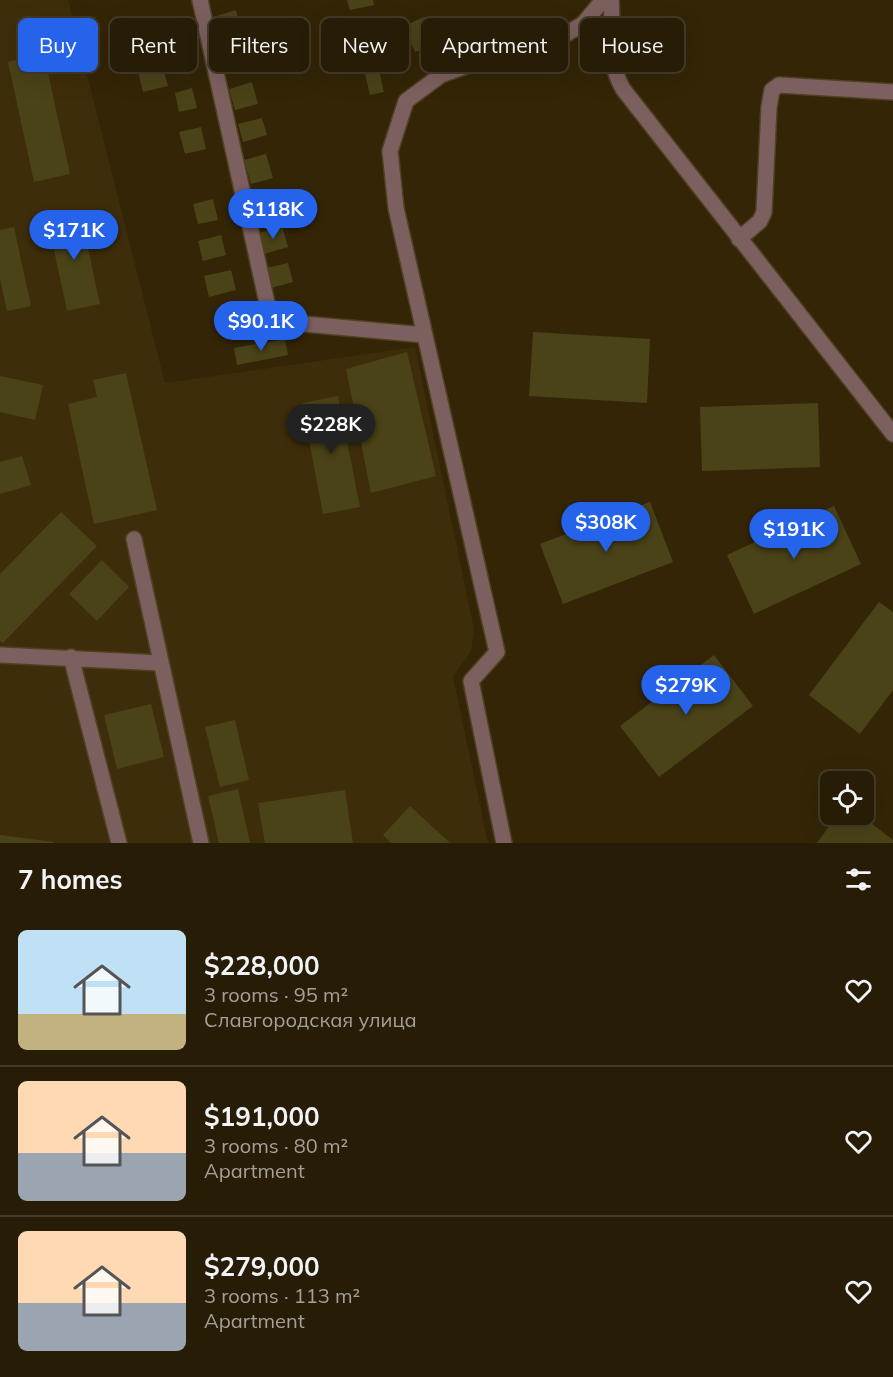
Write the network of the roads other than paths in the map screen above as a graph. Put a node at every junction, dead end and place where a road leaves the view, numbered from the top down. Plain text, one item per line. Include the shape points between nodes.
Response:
1 (200, 0) edge
2 (603, 0) edge
3 (611, 0) edge
4 (893, 92) edge
5 (739, 239) junction
6 (425, 335) junction
7 (891, 428) edge
8 (134, 539) dead end
9 (0, 655) edge
10 (71, 657) junction
11 (161, 663) junction
12 (119, 843) edge
13 (201, 843) edge
14 (504, 843) edge

1 - 6 street via 271,321
2 - 6 street via 583,24 556,40 441,75 406,101 390,151 396,208
3 - 5 street via 616,76
4 - 5 street via 779,85 772,90 764,212 760,221
5 - 7 street
6 - 14 street via 497,652 471,681
8 - 11 street
9 - 10 street
10 - 11 street
10 - 12 street
11 - 13 street

